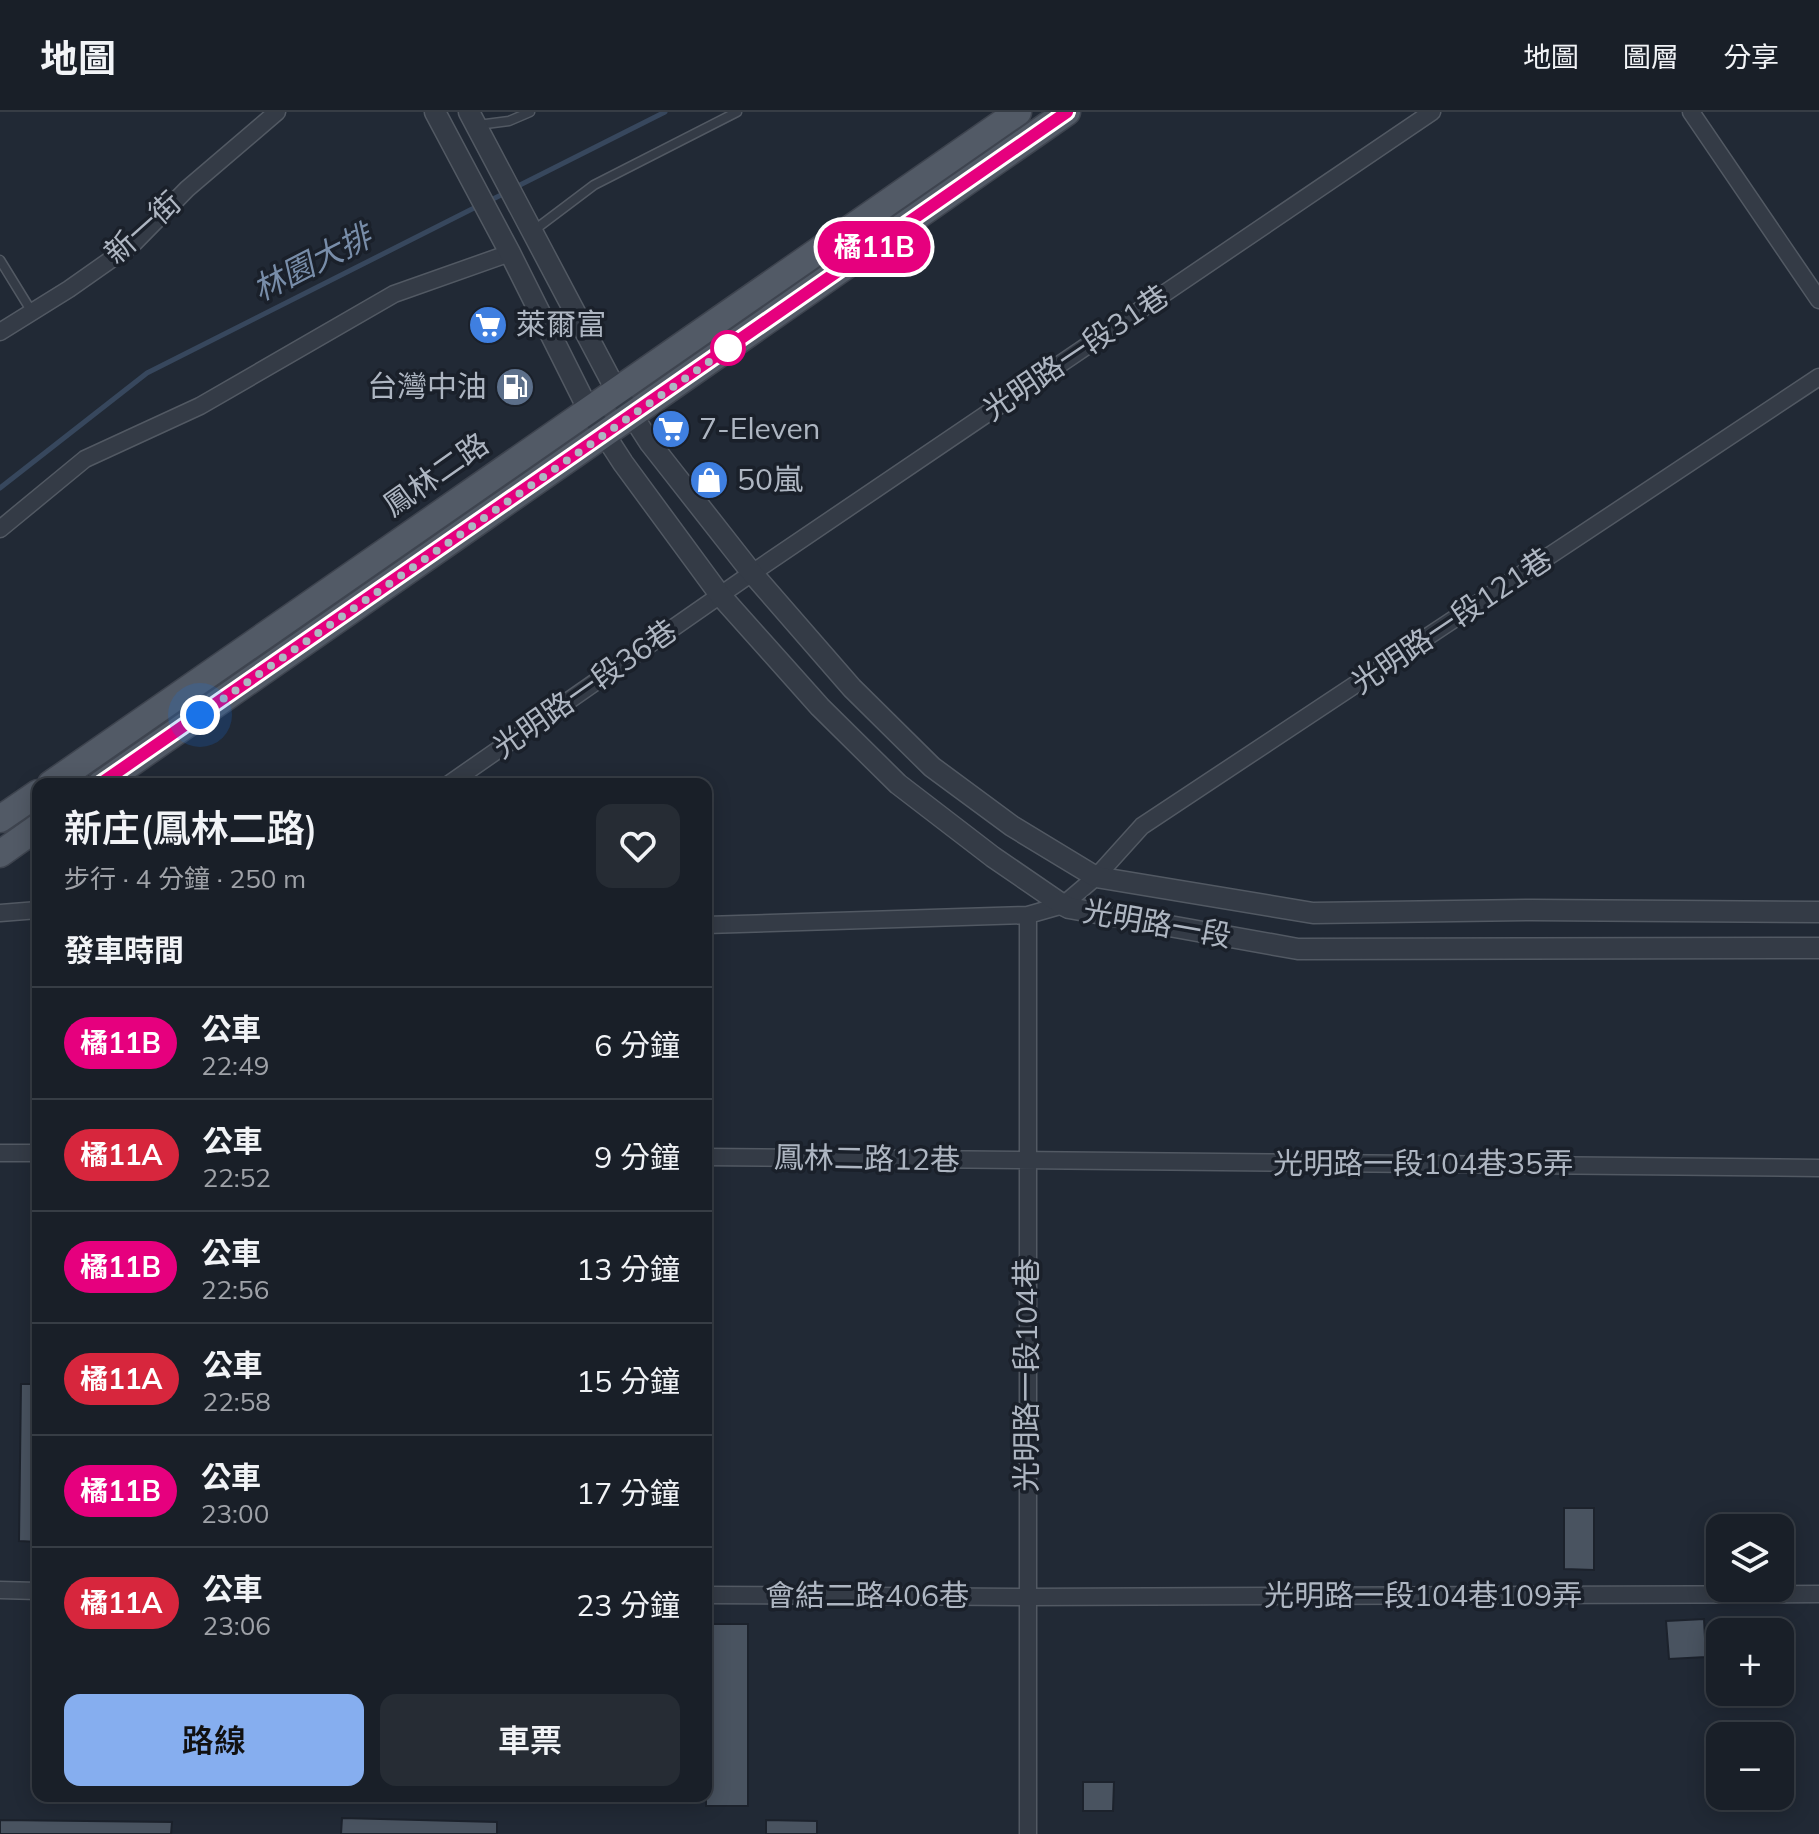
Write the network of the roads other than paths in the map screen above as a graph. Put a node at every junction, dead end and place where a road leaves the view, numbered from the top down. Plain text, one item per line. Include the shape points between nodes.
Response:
1 (435, 112) edge
2 (530, 112) edge
3 (737, 112) edge
4 (1018, 112) edge
5 (1067, 112) edge
6 (1432, 112) edge
7 (1691, 112) edge
8 (270, 114) edge
9 (476, 124) edge
10 (532, 231) junction
11 (507, 249) junction
12 (0, 260) edge
13 (1819, 300) edge
14 (32, 312) junction
15 (0, 332) edge
16 (1819, 377) edge
17 (616, 390) junction
18 (588, 409) junction
19 (632, 415) junction
20 (604, 433) junction
21 (0, 529) edge
22 (752, 573) junction
23 (720, 595) junction
24 (60, 778) edge
25 (110, 778) edge
26 (458, 778) edge
27 (32, 797) edge
28 (0, 819) edge
29 (32, 831) edge
30 (0, 854) edge
31 (1096, 877) junction
32 (1819, 899) edge
33 (1063, 905) junction
34 (32, 910) edge
35 (1810, 912) edge
36 (0, 913) edge
37 (1028, 915) junction
38 (712, 925) edge
39 (1819, 948) edge
40 (0, 1153) edge
41 (32, 1153) edge
42 (712, 1157) edge
43 (1028, 1161) junction
44 (1819, 1168) edge
45 (0, 1590) edge
46 (32, 1591) edge
47 (1819, 1594) edge
48 (712, 1595) edge
49 (1027, 1597) junction
50 (1028, 1834) edge

1 - 11 street, 光明路一段
2 - 9 lane via 509,121
3 - 10 lane via 594,185
4 - 17 main road, 鳳林二路
5 - 19 main road, 鳳林二路
6 - 22 street, 光明路一段31巷
7 - 13 street
8 - 14 street, 新一街 via 133,244
9 - 10 street, 光明路一段
10 - 17 street, 光明路一段
11 - 18 street, 光明路一段
11 - 21 street via 394,294 200,406 85,459
12 - 14 lane
14 - 15 street, 新一街
16 - 31 street, 光明路一段121巷 via 1142,826
17 - 18 main road, 鳳林二路
17 - 19 street, 光明路一段
18 - 20 street, 光明路一段
18 - 24 main road, 鳳林二路
19 - 20 main road, 鳳林二路
19 - 22 street, 光明路一段
20 - 23 street, 光明路一段
20 - 25 main road, 鳳林二路
22 - 23 street, 光明路一段31巷
22 - 31 street, 光明路一段 via 852,688 932,767 1012,826
23 - 26 street, 光明路一段36巷
23 - 33 street, 光明路一段 via 898,784
27 - 28 main road
29 - 30 main road
31 - 33 street, 光明路一段121巷
31 - 35 street, 光明路一段 via 1313,913
32 - 35 street
33 - 37 street
33 - 39 street, 光明路一段 via 1298,949
34 - 36 street
37 - 38 street
37 - 43 street, 光明路一段104巷
40 - 41 street
42 - 43 street, 鳳林二路12巷
43 - 44 street, 光明路一段104巷35弄
43 - 49 street, 光明路一段104巷
45 - 46 street
47 - 49 street, 光明路一段104巷109弄
48 - 49 street, 會結二路406巷
49 - 50 street, 光明路一段104巷

